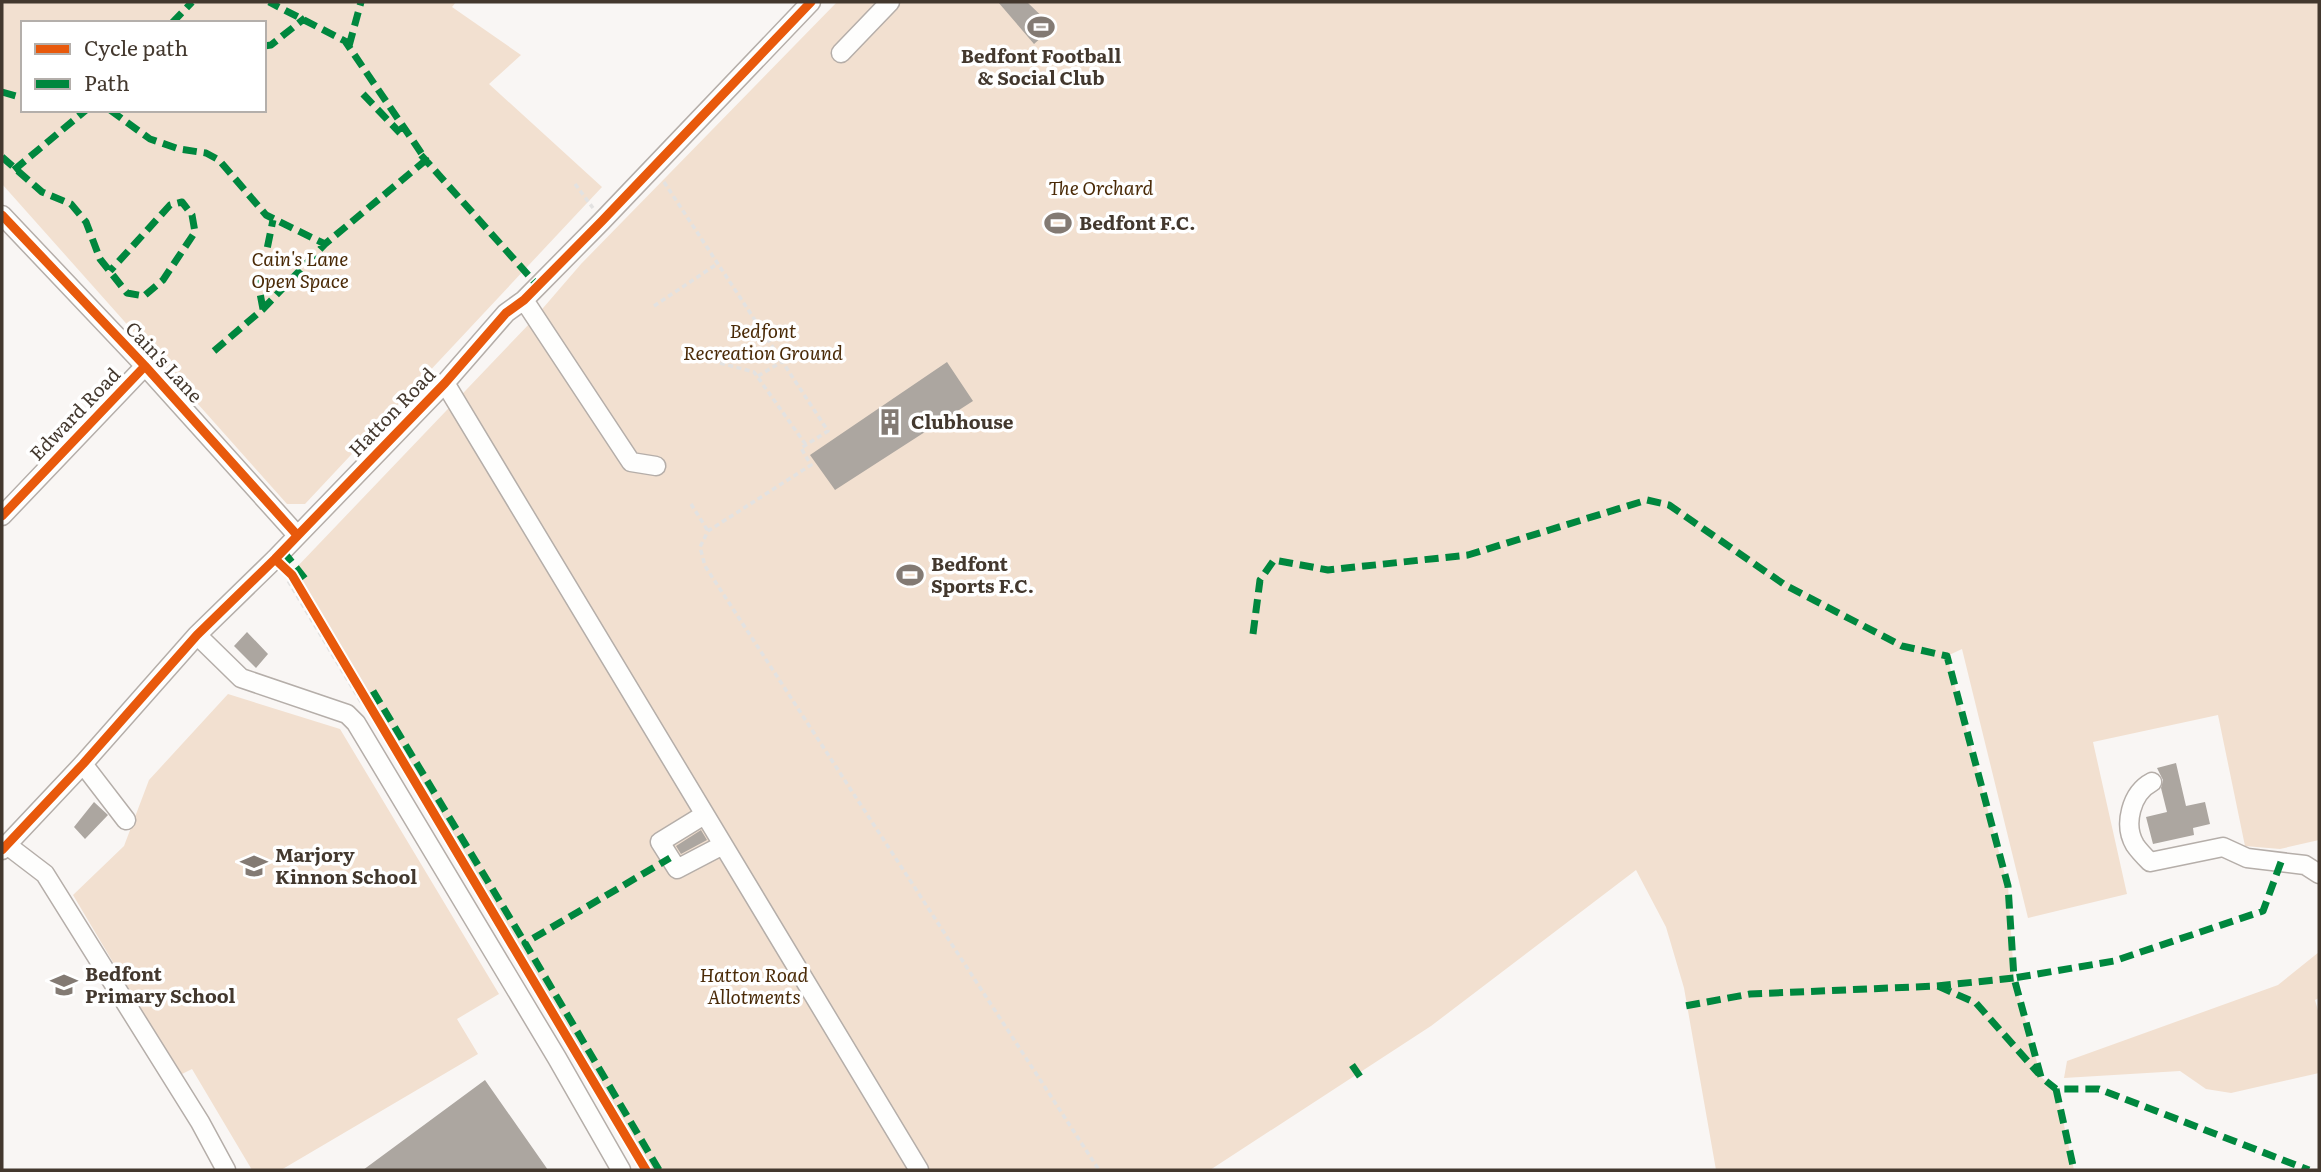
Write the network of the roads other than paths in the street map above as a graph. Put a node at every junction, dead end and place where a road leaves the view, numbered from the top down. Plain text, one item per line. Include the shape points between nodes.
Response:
1 (811, 2) edge
2 (890, 2) edge
3 (841, 53) dead end
4 (2, 215) edge
5 (524, 300) junction
6 (145, 366) junction
7 (445, 383) junction
8 (656, 466) dead end
9 (2, 516) edge
10 (297, 535) junction
11 (197, 635) junction
12 (83, 764) junction
13 (2152, 782) dead end
14 (704, 815) junction
15 (127, 820) dead end
16 (721, 846) junction
17 (4, 847) edge
18 (2319, 874) edge
19 (226, 1170) edge
20 (621, 1170) edge
21 (919, 1170) edge

1 - 5 street, Hatton Road
2 - 3 street
4 - 6 street, Cain's Lane
5 - 7 street, Hatton Road via 506,313
5 - 8 street via 631,462
6 - 9 street, Edward Road
6 - 10 street, Cain's Lane
7 - 10 street, Hatton Road
7 - 14 street
10 - 11 street, Hatton Road
11 - 12 street, Hatton Road
11 - 20 street via 240,678 347,714 356,723
12 - 15 street
12 - 17 street, Hatton Road
13 - 18 street via 2139,790 2130,816 2134,844 2150,862 2223,847 2247,858 2305,866
14 - 16 street
14 - 16 street via 660,842 677,869
16 - 21 street
17 - 19 street via 46,874

